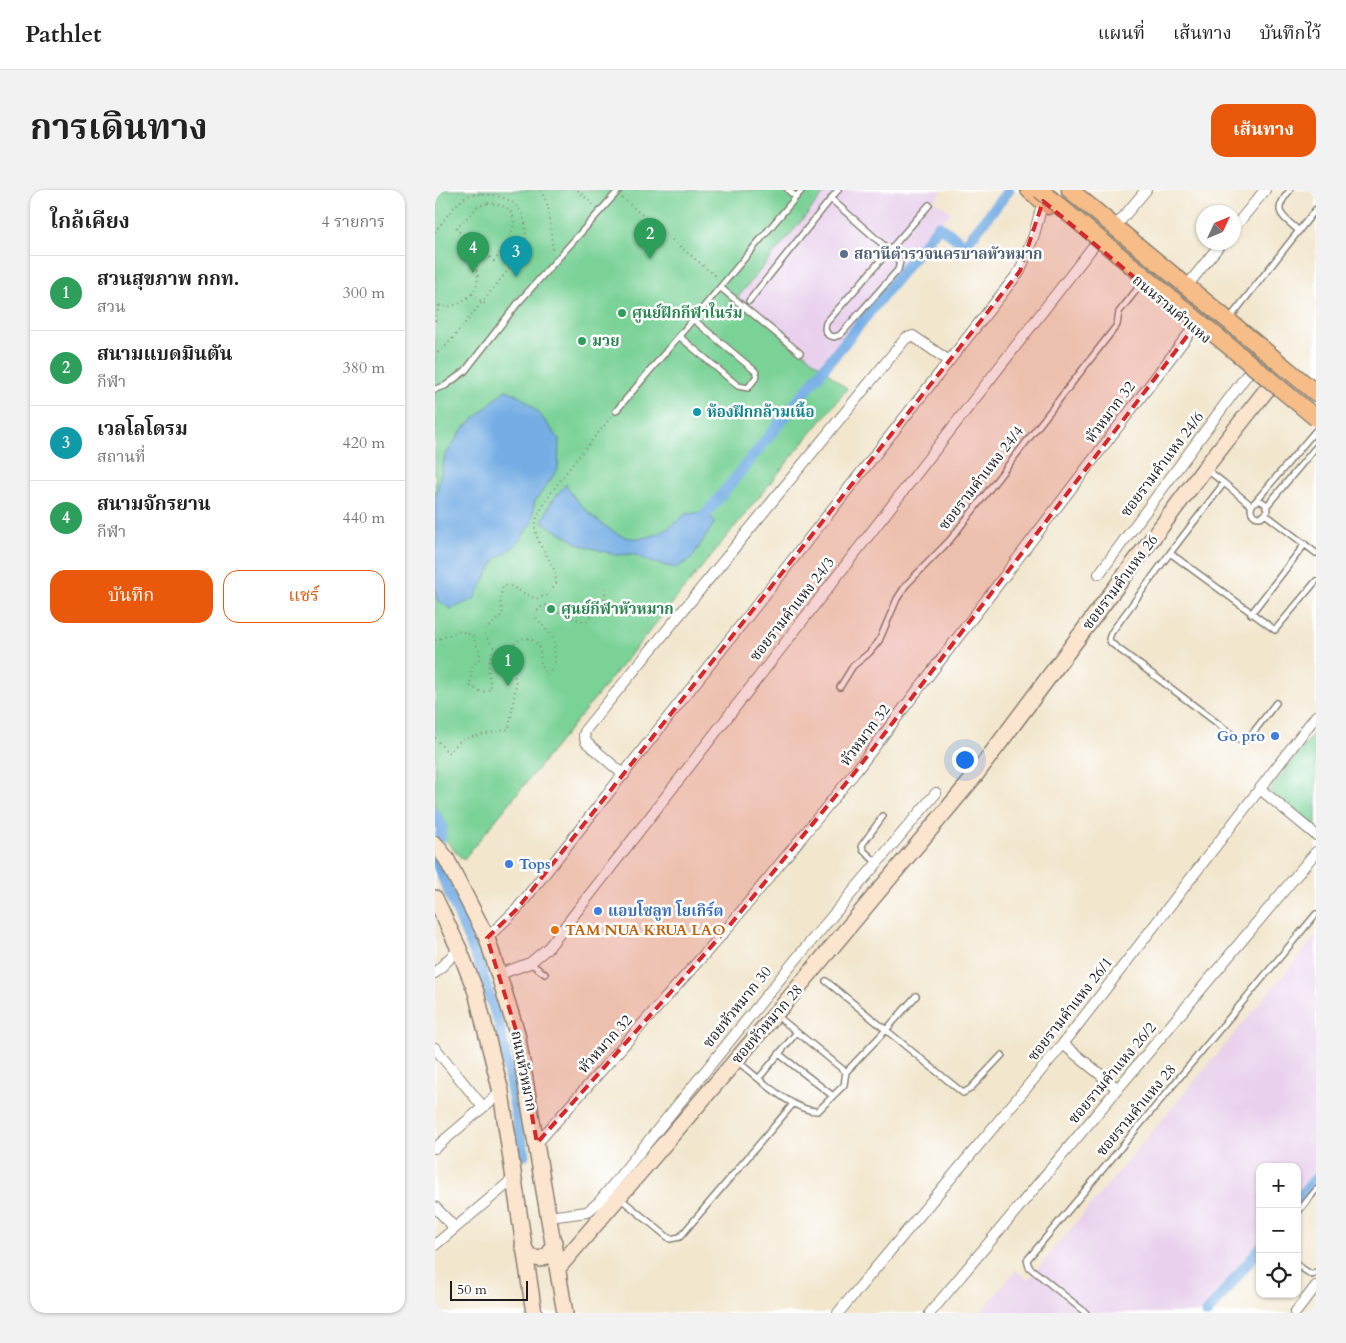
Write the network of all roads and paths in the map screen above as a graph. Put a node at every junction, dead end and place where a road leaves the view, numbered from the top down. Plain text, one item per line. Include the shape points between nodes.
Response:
1 (494, 190) edge
2 (541, 190) edge
3 (578, 190) edge
4 (788, 190) edge
5 (802, 190) edge
6 (838, 190) edge
7 (1029, 190) edge
8 (1055, 190) edge
9 (1070, 190) edge
10 (1146, 190) edge
11 (1265, 190) edge
12 (1290, 190) edge
13 (617, 192) edge
14 (509, 196) dead end
15 (1041, 196) edge
16 (796, 197) junction
17 (831, 199) junction
18 (929, 205) dead end
19 (1316, 209) edge
20 (600, 212) junction
21 (1241, 219) edge
22 (1115, 227) junction
23 (1299, 231) junction
24 (435, 232) edge
25 (1095, 244) junction
26 (889, 250) junction
27 (1216, 250) edge
28 (483, 252) junction
29 (554, 260) junction
30 (1141, 283) junction
31 (723, 286) junction
32 (1187, 286) junction
33 (472, 294) junction
34 (749, 301) dead end
35 (482, 302) junction
36 (435, 303) edge
37 (485, 304) dead end
38 (439, 305) junction
39 (695, 320) junction
40 (1228, 320) junction
41 (435, 321) edge
42 (1194, 327) junction
43 (680, 338) junction
44 (1266, 352) junction
45 (800, 353) dead end
46 (435, 355) edge
47 (949, 361) junction
48 (1285, 368) junction
49 (1249, 372) junction
50 (1268, 388) junction
51 (435, 389) edge
52 (1316, 393) edge
53 (1316, 404) edge
54 (616, 412) joint
55 (1316, 418) edge
56 (1316, 429) edge
57 (1316, 448) edge
58 (1205, 468) junction
59 (1224, 483) junction
60 (1254, 504) junction
61 (1265, 510) junction
62 (1305, 544) junction
63 (1170, 553) junction
64 (1316, 553) edge
65 (1099, 574) dead end
66 (1316, 581) edge
67 (607, 586) dead end
68 (1251, 614) junction
69 (435, 640) edge
70 (840, 687) dead end
71 (1276, 703) dead end
72 (1315, 719) edge
73 (435, 738) edge
74 (623, 775) junction
75 (974, 777) joint
76 (1260, 789) junction
77 (936, 793) dead end
78 (883, 816) dead end
79 (1316, 836) edge
80 (435, 844) edge
81 (1316, 852) edge
82 (877, 863) junction
83 (435, 898) edge
84 (1316, 914) edge
85 (487, 938) junction
86 (459, 949) junction
87 (530, 962) junction
88 (435, 973) edge
89 (500, 974) junction
90 (545, 974) dead end
91 (826, 981) dead end
92 (916, 996) dead end
93 (775, 1014) junction
94 (886, 1030) junction
95 (797, 1032) junction
96 (1063, 1044) junction
97 (435, 1048) edge
98 (779, 1054) junction
99 (1002, 1055) dead end
100 (736, 1060) junction
101 (847, 1072) junction
102 (759, 1078) junction
103 (1118, 1089) junction
104 (501, 1092) junction
105 (833, 1096) junction
106 (793, 1104) junction
107 (483, 1107) junction
108 (537, 1143) junction
109 (436, 1144) edge
110 (513, 1179) junction
111 (1316, 1190) edge
112 (619, 1196) junction
113 (435, 1206) edge
114 (1301, 1208) edge
115 (549, 1217) junction
116 (455, 1228) junction
117 (553, 1242) junction
118 (435, 1245) edge
119 (523, 1246) junction
120 (558, 1268) junction
121 (1301, 1268) edge
122 (1316, 1272) edge
123 (1316, 1286) edge
124 (529, 1310) edge
125 (565, 1313) edge
126 (838, 1313) edge
127 (930, 1313) edge
128 (1086, 1313) edge
129 (1295, 1313) edge

1 - 24 path via 469,196 455,207
2 - 29 path via 548,207
3 - 20 path
4 - 16 lane
5 - 16 lane
6 - 17 lane
7 - 15 main road, ถนนรามคำแหง
8 - 53 main road, ถนนรามคำแหง
9 - 22 main road, ถนนรามคำแหง
10 - 22 street
11 - 21 street
12 - 23 lane via 1280,202 1279,213
13 - 20 lane
13 - 31 path
14 - 35 path via 521,206 525,215 527,238 522,253
15 - 25 main road, ถนนรามคำแหง
15 - 47 street via 1034,235 1020,271
15 - 55 main road, ถนนรามคำแหง, bridge
16 - 31 lane
17 - 26 lane
17 - 34 lane
18 - 26 lane
19 - 23 lane
20 - 29 lane
22 - 32 main road, ถนนรามคำแหง
23 - 40 lane
25 - 30 main road, ถนนรามคำแหง
25 - 87 street, ซอยรามคำแหง 24/3 via 549,947
26 - 26 lane via 826,323 828,334 840,335 898,270 898,259
27 - 32 street
28 - 28 path via 456,229 477,207 499,204 507,208 515,228 508,244 494,261
28 - 33 path via 475,264 478,282
29 - 51 lane via 465,371 445,386
30 - 42 main road, ถนนรามคำแหง
30 - 70 lane, ซอยรามคำแหง 24/4 via 1119,312 1117,325 950,540 906,585 879,641 853,666
31 - 39 lane
31 - 45 lane
32 - 40 main road, ถนนรามคำแหง
33 - 35 path
33 - 38 path via 457,304
35 - 37 path
35 - 46 path
36 - 38 path
38 - 41 path
39 - 43 lane
39 - 43 lane via 755,371 755,380 748,388 738,386
40 - 44 main road, ถนนรามคำแหง
42 - 49 main road, ถนนรามคำแหง
42 - 108 street, หัวหมาก 32 via 856,771 725,931
43 - 54 lane
44 - 48 main road, ถนนรามคำแหง
44 - 49 main road
47 - 74 street
47 - 74 street via 921,339 906,338 586,729 586,742
48 - 50 main road
48 - 52 main road, ถนนรามคำแหง
49 - 50 main road, ถนนรามคำแหง
49 - 65 street, ซอยรามคำแหง 24/6
50 - 56 main road, ถนนรามคำแหง
50 - 58 street, ซอยรามคำแหง 26
54 - 69 path via 541,506 535,527 543,551 557,573 551,591 536,599 508,585 503,586 503,614 485,630 493,647 489,669 491,688 482,692 470,686 472,667 480,652 472,635 460,631
56 - 60 lane
57 - 61 lane
58 - 59 lane
58 - 75 street, ซอยรามคำแหง 26
59 - 60 lane
59 - 63 lane
60 - 61 lane via 1263,503
60 - 61 lane via 1252,512 1255,516 1261,516
61 - 62 lane
62 - 64 lane
62 - 68 lane
63 - 68 lane
63 - 71 lane via 1111,633 1111,643 1241,741 1248,739
66 - 68 lane via 1275,630
67 - 73 path via 603,603 586,622 562,615 547,605 542,605 534,615 554,639 555,664 547,675 540,663 537,642 521,638 511,647 516,685 509,729 462,739 448,753
72 - 76 street, ซอยรามคำแหง 26/1
74 - 85 street via 517,909
75 - 93 street, ซอยหัวหมาก 28
76 - 79 street
76 - 96 street, ซอยรามคำแหง 26/1
77 - 82 street, ซอยหัวหมาก 30
78 - 82 lane via 862,845
80 - 85 street, ถนนหัวหมาก via 446,858
81 - 103 street, ซอยรามคำแหง 26/2
82 - 115 street, ซอยหัวหมาก 30 via 599,1202 582,1213
83 - 86 street, ถนนหัวหมาก
84 - 128 lane, ซอยรามคำแหง 28 via 1027,1260 1029,1267
85 - 89 street, ถนนหัวหมาก
86 - 88 street
86 - 104 street, ถนนหัวหมาก via 476,992
87 - 89 street, ซอยรามคำแหง 24/3
87 - 90 lane
89 - 108 street, ถนนหัวหมาก via 517,1033
91 - 94 lane
92 - 94 lane
93 - 95 lane
93 - 100 street, ซอยหัวหมาก 28
94 - 99 lane via 963,1093
94 - 101 lane
95 - 98 lane
95 - 101 lane
96 - 103 street
96 - 126 street, ซอยรามคำแหง 26/1
97 - 107 street
98 - 102 lane
98 - 105 lane
100 - 102 lane
100 - 112 street, ซอยหัวหมาก 28
101 - 105 lane via 844,1084
102 - 106 lane
103 - 127 street, ซอยรามคำแหง 26/2
104 - 107 street
104 - 110 street, ถนนหัวหมาก
105 - 106 lane via 818,1111
106 - 112 lane via 675,1240
107 - 109 street
108 - 115 street, ถนนหัวหมาก
110 - 116 street
110 - 119 street, ถนนหัวหมาก
111 - 114 lane
112 - 120 street, ซอยหัวหมาก 28
113 - 116 street
115 - 117 street, ถนนหัวหมาก
116 - 118 street
117 - 119 street via 549,1254 540,1260 530,1257
117 - 120 street, ถนนหัวหมาก
119 - 124 street, ถนนหัวหมาก
120 - 125 street, ถนนหัวหมาก
121 - 122 lane via 1312,1276
123 - 129 street

